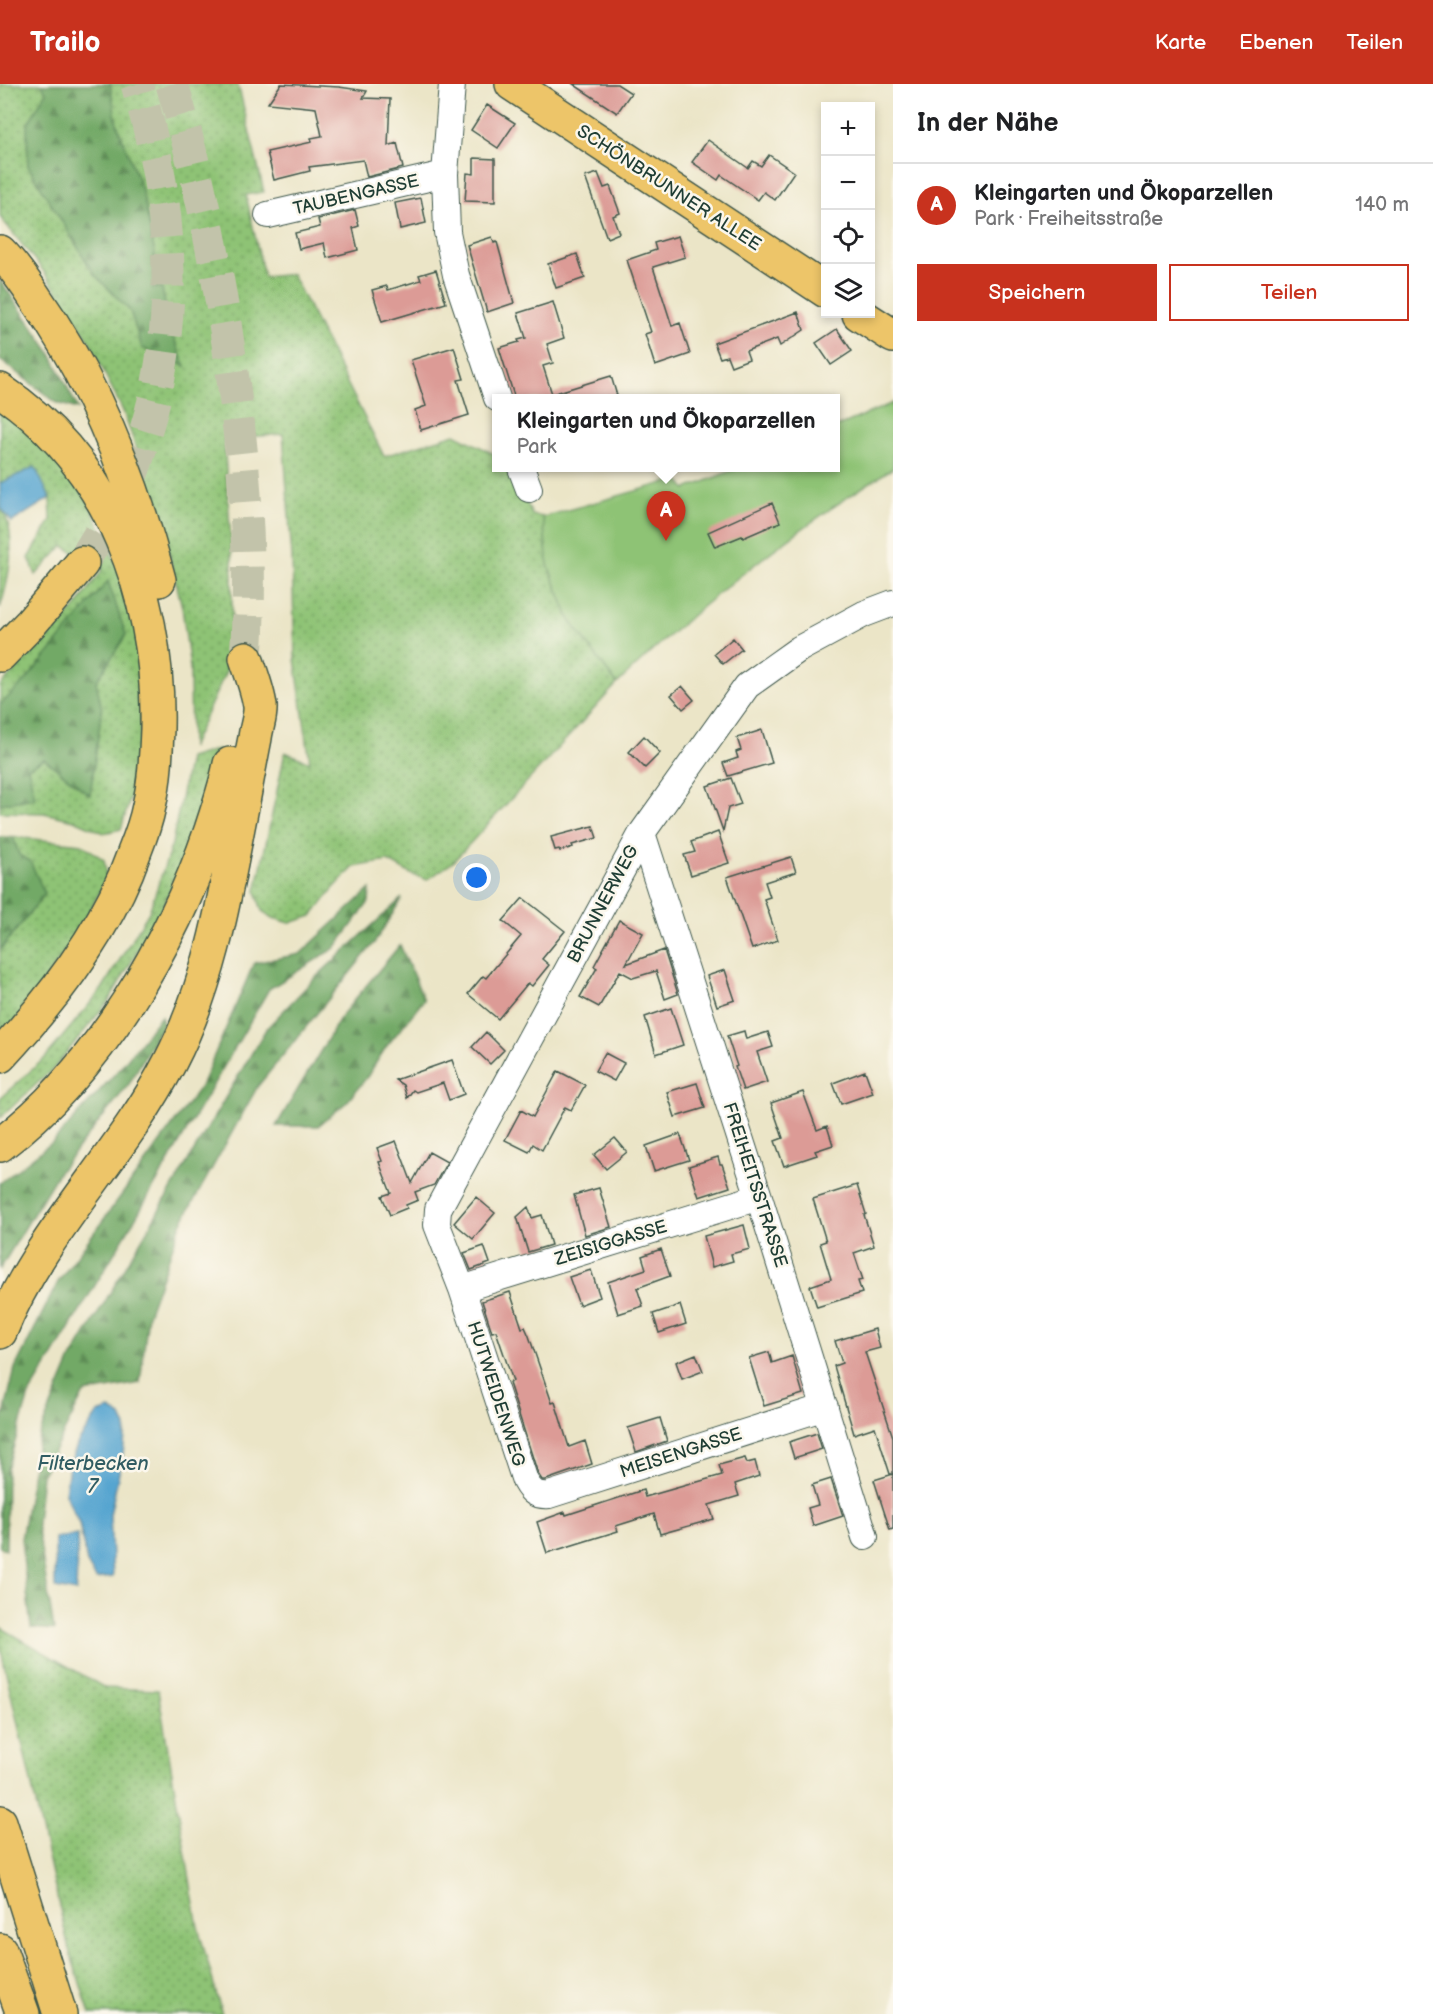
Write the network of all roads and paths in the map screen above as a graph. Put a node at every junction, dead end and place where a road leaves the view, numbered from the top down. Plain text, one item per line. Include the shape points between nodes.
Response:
1 (452, 84) edge
2 (512, 84) edge
3 (445, 174) junction
4 (268, 215) dead end
5 (0, 252) edge
6 (821, 288) edge
7 (865, 318) edge
8 (893, 336) edge
9 (0, 390) edge
10 (495, 394) edge
11 (82, 562) tunnel mouth
12 (893, 603) edge
13 (0, 656) edge
14 (154, 665) junction
15 (642, 833) junction
16 (0, 1056) edge
17 (0, 1145) edge
18 (759, 1197) junction
19 (462, 1289) junction
20 (0, 1332) edge
21 (825, 1407) junction
22 (537, 1494) joint
23 (866, 1537) dead end
24 (0, 1822) edge
25 (0, 1950) edge
26 (23, 2014) edge
27 (60, 2014) edge

1 - 3 street
2 - 6 main road, SCHÖNBRUNNER ALLEE
3 - 4 street, TAUBENGASSE
3 - 10 street via 447,232 456,275
5 - 14 main road via 55,325 95,399 125,471 148,538 168,636
7 - 8 main road
9 - 14 main road via 52,434 74,459 111,515 128,549 142,592
11 - 13 main road
12 - 15 street, BRUNNERWEG via 799,649 747,686
14 - 16 main road via 158,698 156,755 150,805 134,855 109,909 83,952
15 - 18 street, FREIHEITSSTRASSE
15 - 19 street, BRUNNERWEG via 438,1209 437,1225
17 - 20 main road via 54,1096 98,1047 174,921 203,854 227,783 241,711 246,658 260,707 213,952 194,1009 164,1072 66,1215
18 - 19 street, ZEISIGGASSE
18 - 21 street, FREIHEITSSTRASSE
19 - 22 street, HUTWEIDENWEG via 525,1481
21 - 22 street, MEISENGASSE via 549,1495
21 - 23 street, FREIHEITSSTRASSE
24 - 27 main road
25 - 26 main road

